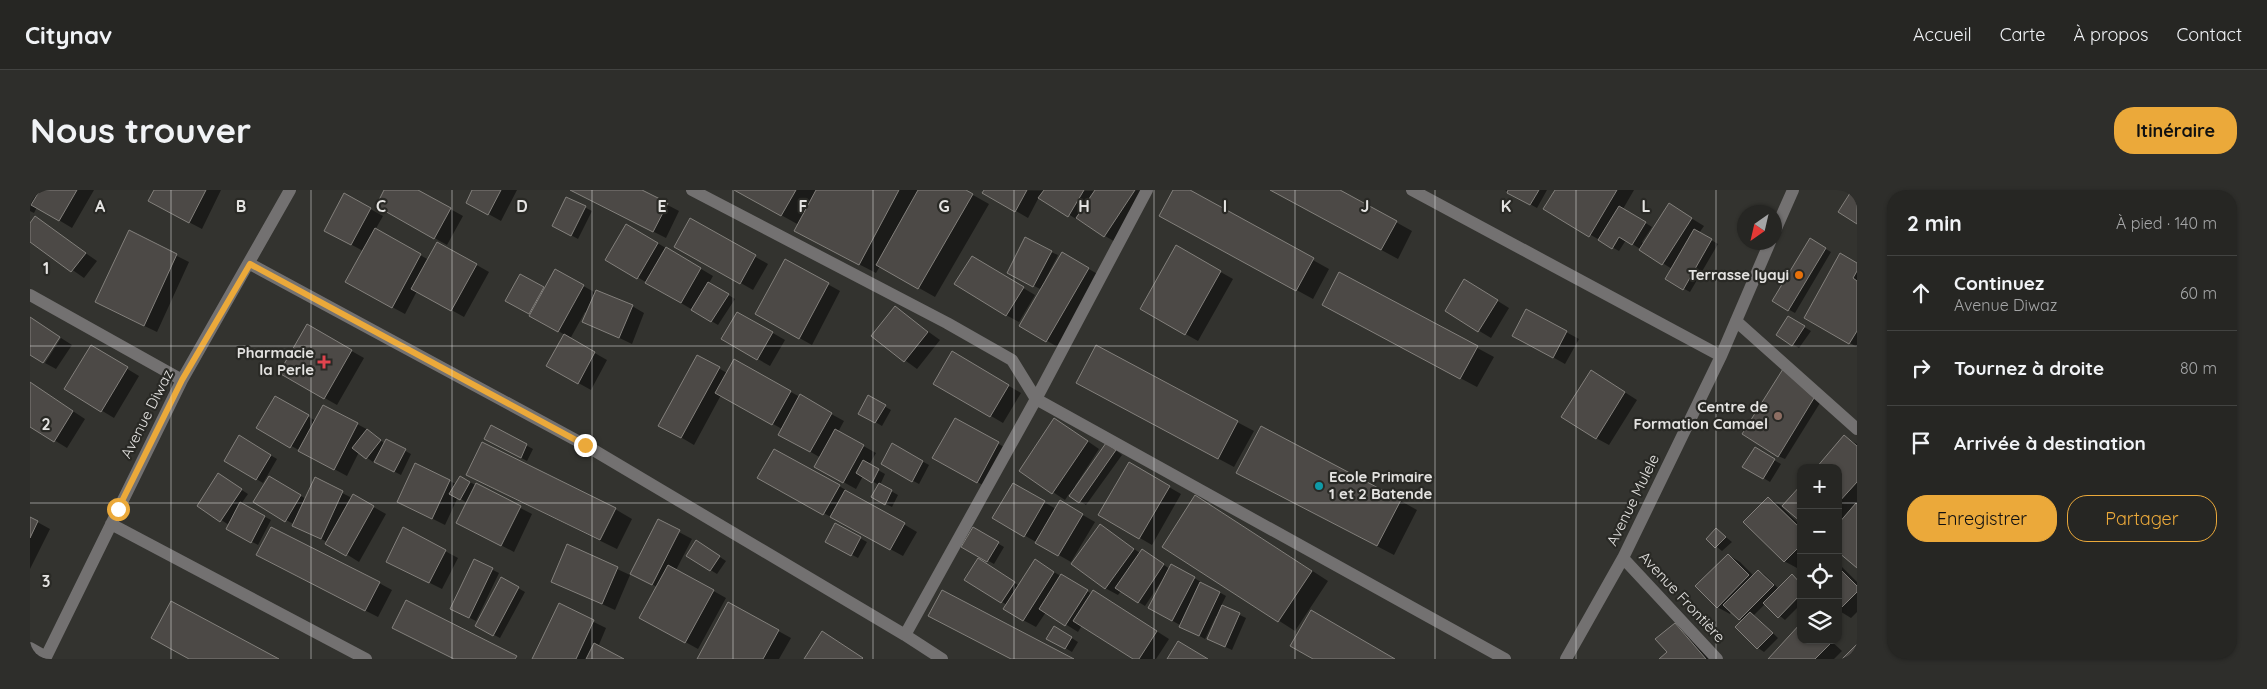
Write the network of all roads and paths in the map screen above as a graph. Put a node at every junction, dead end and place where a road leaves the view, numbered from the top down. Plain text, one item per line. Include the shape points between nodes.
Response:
1 (290, 190) edge
2 (692, 190) edge
3 (1147, 190) edge
4 (1412, 190) edge
5 (1793, 190) edge
6 (1782, 215) edge
7 (1767, 250) edge
8 (250, 264) junction
9 (30, 295) edge
10 (1736, 322) junction
11 (1721, 356) junction
12 (182, 380) junction
13 (1036, 399) junction
14 (1857, 429) edge
15 (111, 524) junction
16 (1623, 558) junction
17 (905, 635) junction
18 (30, 648) edge
19 (46, 658) edge
20 (366, 659) edge
21 (942, 659) edge
22 (1505, 659) edge
23 (1566, 659) edge
24 (1717, 659) edge

1 - 8 street, Avenue Diwaz
2 - 13 street via 1012,360
3 - 13 street
4 - 11 street
5 - 6 street
7 - 10 street, Avenue Mulele
8 - 12 street, Avenue Diwaz
8 - 17 street via 585,445
9 - 12 street
10 - 11 street, Avenue Mulele
10 - 14 street
11 - 16 street, Avenue Mulele
12 - 15 street, Avenue Diwaz
13 - 17 street
13 - 22 street
15 - 19 street, Avenue Diwaz
15 - 20 street
16 - 23 street, Avenue Mulele
16 - 24 street, Avenue Frontière
17 - 21 street
18 - 19 street

